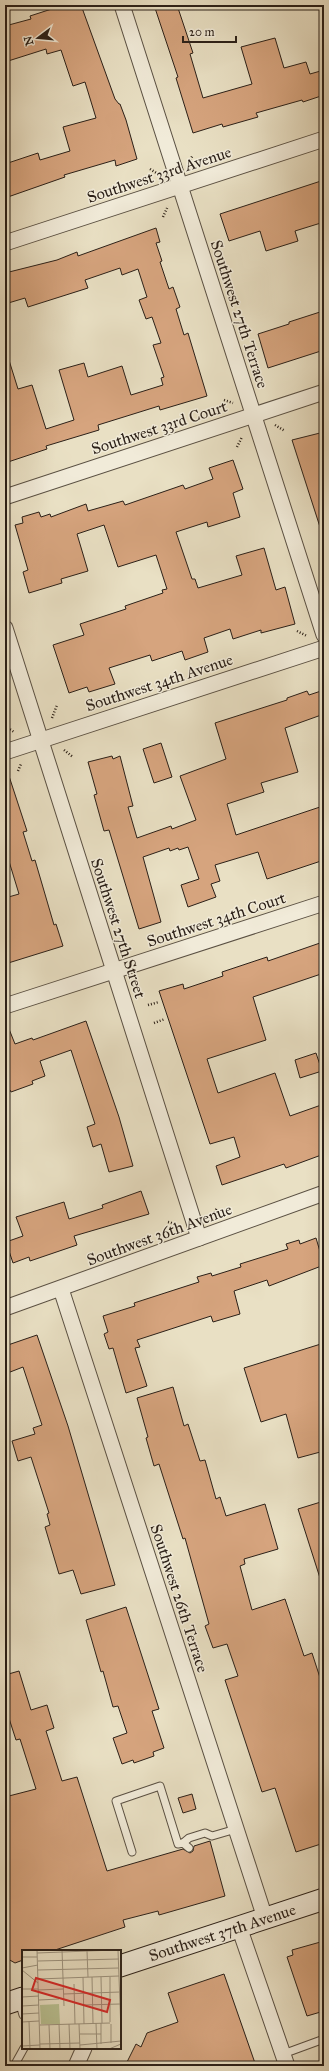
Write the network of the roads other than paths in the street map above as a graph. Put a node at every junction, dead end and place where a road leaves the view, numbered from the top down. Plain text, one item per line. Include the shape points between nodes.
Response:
1 (122, 5) edge
2 (324, 139) edge
3 (180, 186) junction
4 (5, 243) edge
5 (324, 392) edge
6 (253, 415) junction
7 (5, 497) edge
8 (5, 628) edge
9 (324, 635) edge
10 (324, 648) edge
11 (40, 740) junction
12 (5, 752) edge
13 (324, 903) edge
14 (113, 971) junction
15 (5, 1006) edge
16 (324, 1193) edge
17 (199, 1238) junction
18 (61, 1289) junction
19 (5, 1308) edge
20 (236, 1829) junction
21 (132, 1852) dead end
22 (324, 1899) edge
23 (265, 1918) junction
24 (239, 1927) junction
25 (121, 1966) edge
26 (324, 2039) edge
27 (23, 2049) edge
28 (84, 2049) edge
29 (285, 2060) edge
30 (14, 2066) edge
31 (76, 2066) edge

1 - 3 street, Southwest 27th Terrace
2 - 3 street, Southwest 33rd Avenue
3 - 4 street, Southwest 33rd Avenue
3 - 6 street, Southwest 27th Terrace
5 - 6 street, Southwest 33rd Court
6 - 7 street, Southwest 33rd Court
6 - 9 street, Southwest 27th Terrace
8 - 11 street, Southwest 27th Street
10 - 11 street, Southwest 34th Avenue
11 - 12 street, Southwest 34th Avenue
11 - 14 street, Southwest 27th Street
13 - 14 street, Southwest 34th Court
14 - 15 street, Southwest 34th Court
14 - 17 street, Southwest 27th Street
16 - 17 street, Southwest 36th Avenue
17 - 18 street, Southwest 36th Avenue
18 - 19 street, Southwest 36th Avenue
18 - 20 street, Southwest 26th Terrace
20 - 21 lane via 211,1840 205,1834 189,1838 186,1845 178,1844 160,1786 116,1800
20 - 23 street, Southwest 26th Terrace
22 - 23 main road, Southwest 37th Avenue
23 - 24 main road, Southwest 37th Avenue
24 - 25 main road, Southwest 37th Avenue
24 - 29 street
26 - 29 lane
27 - 30 lane
28 - 31 street

